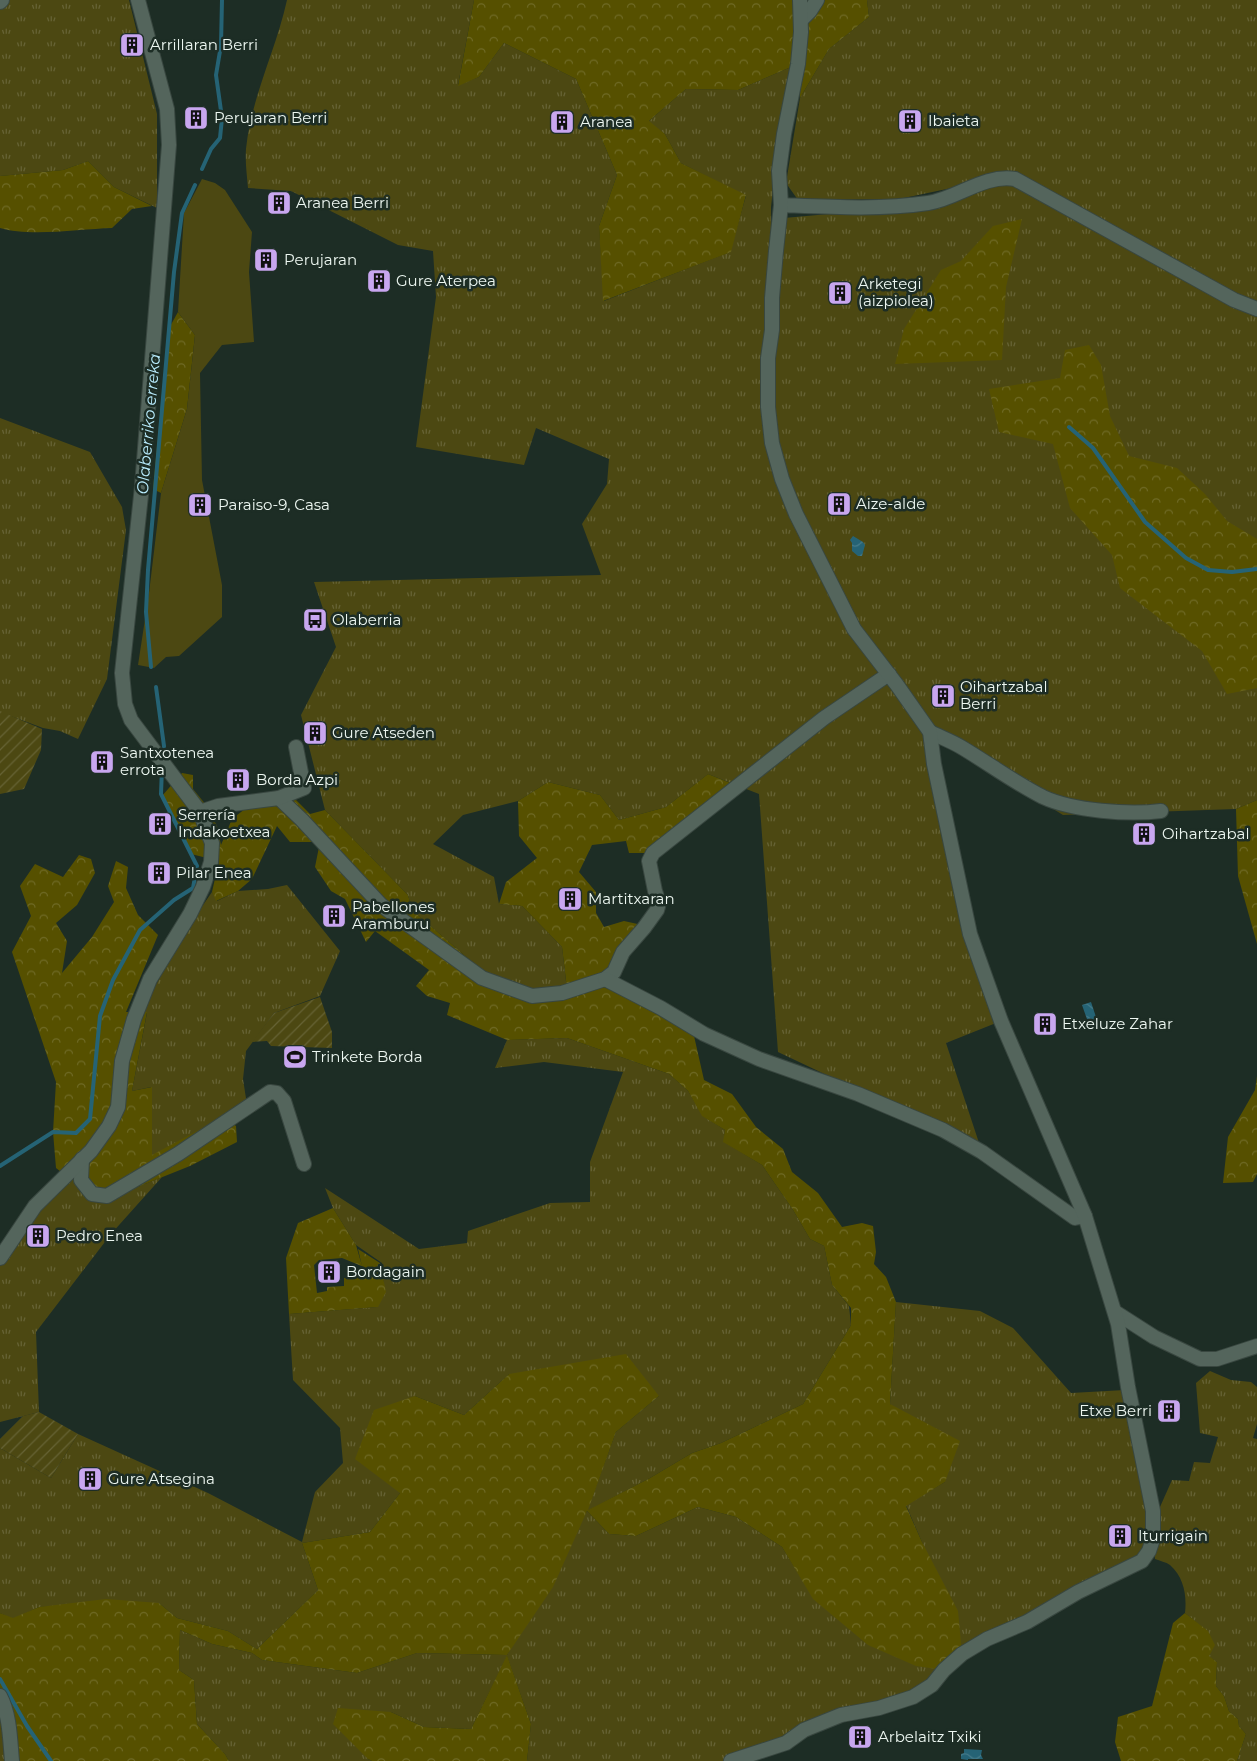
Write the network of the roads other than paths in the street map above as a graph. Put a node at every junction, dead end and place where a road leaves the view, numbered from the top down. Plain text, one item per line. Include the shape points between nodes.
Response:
1 (138, 0) edge
2 (800, 0) edge
3 (817, 0) edge
4 (801, 20) junction
5 (781, 204) junction
6 (1257, 309) edge
7 (889, 674) junction
8 (930, 732) junction
9 (296, 747) dead end
10 (278, 798) junction
11 (1161, 811) dead end
12 (200, 812) junction
13 (605, 979) junction
14 (82, 1159) junction
15 (304, 1164) dead end
16 (1085, 1216) junction
17 (0, 1258) edge
18 (1115, 1312) junction
19 (1257, 1346) edge
20 (0, 1696) edge
21 (12, 1761) edge
22 (731, 1761) edge

1 - 12 street via 167,109 169,145 143,477 122,673 125,704 131,720
2 - 4 street
3 - 4 street
4 - 5 street via 798,64 779,171
5 - 6 street via 858,208 929,203 1002,177 1015,179 1234,300
5 - 7 street via 768,358 772,443 796,514 854,629
7 - 8 street
7 - 13 street via 824,718 653,853 649,861 659,903 657,910 622,952 614,972
8 - 11 street via 1060,803 1115,811
8 - 16 street via 970,934 1001,1021
9 - 10 street via 304,788
10 - 12 street via 218,806
10 - 13 street via 381,905 482,978 532,996 562,994
12 - 14 street via 212,843 212,857 203,887 150,979 134,1019 122,1061 118,1107 110,1126
13 - 16 street via 704,1034 751,1055 858,1094 943,1130 982,1152 1075,1218
14 - 15 street via 80,1180 92,1194 107,1196 178,1154 270,1092 277,1093 284,1101
14 - 17 street via 35,1206
16 - 18 street
18 - 19 street via 1154,1337 1200,1359 1217,1359
18 - 22 street via 1153,1511 1153,1539 1142,1561 1078,1592 1027,1622 987,1638 962,1654 932,1685 913,1697 841,1715 804,1730 786,1743
20 - 21 street via 4,1703

